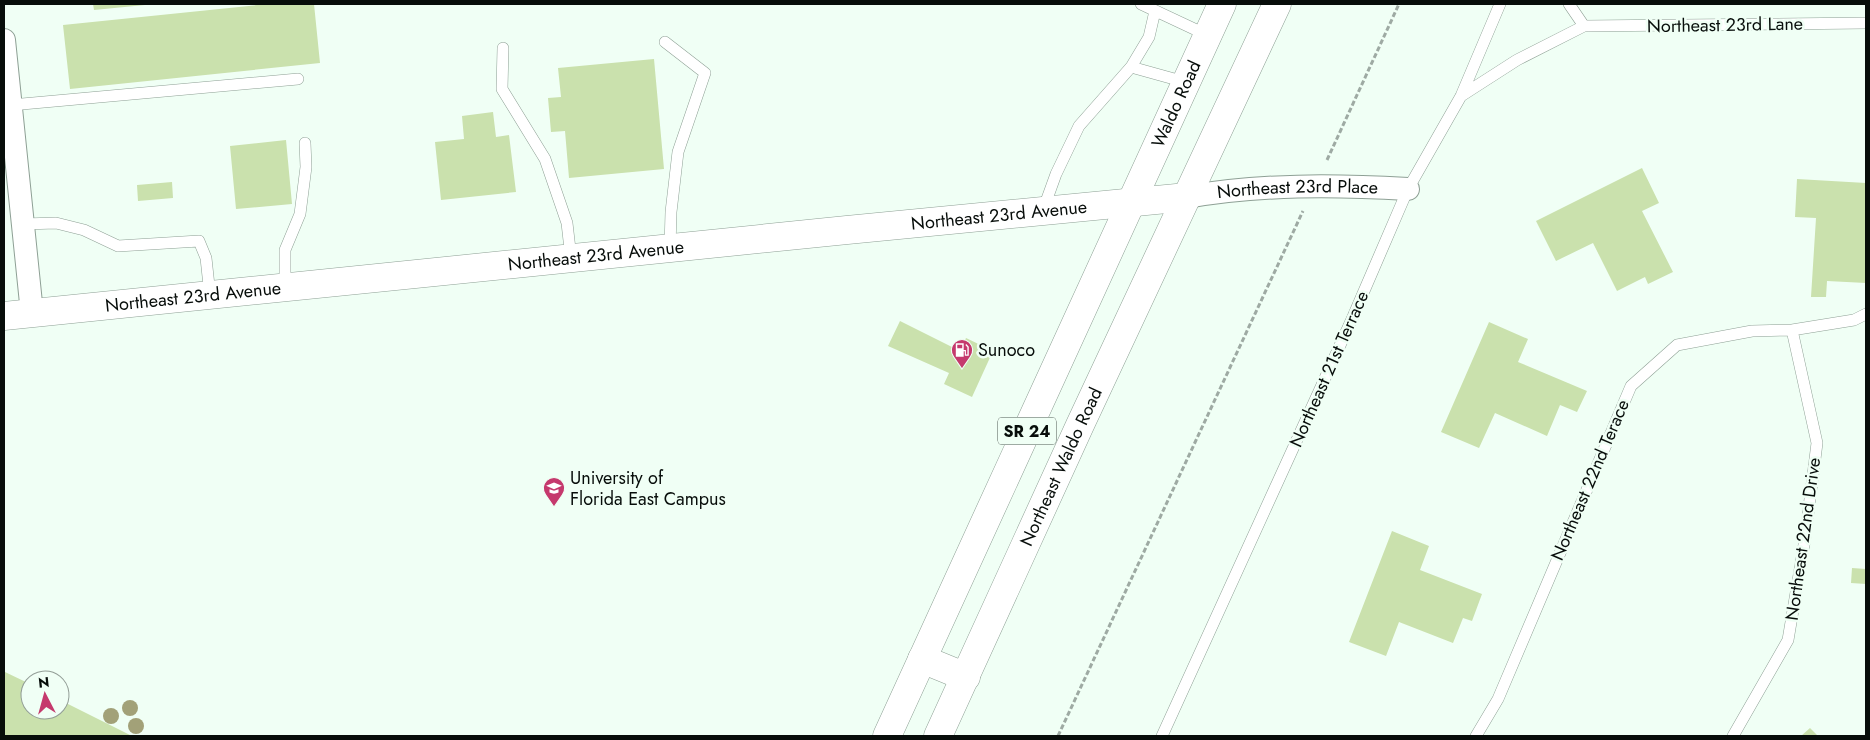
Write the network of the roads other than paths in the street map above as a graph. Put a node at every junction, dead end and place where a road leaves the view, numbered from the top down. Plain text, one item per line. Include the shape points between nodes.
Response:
1 (1142, 4) edge
2 (1222, 4) edge
3 (1277, 4) edge
4 (1500, 4) edge
5 (1568, 4) edge
6 (1156, 10) junction
7 (1866, 23) edge
8 (1584, 26) junction
9 (1207, 35) junction
10 (666, 42) dead end
11 (4, 48) edge
12 (503, 48) dead end
13 (1131, 67) junction
14 (298, 79) dead end
15 (1185, 82) junction
16 (1461, 96) junction
17 (10, 105) junction
18 (305, 143) dead end
19 (1408, 189) junction
20 (1188, 198) junction
21 (1130, 203) junction
22 (1043, 210) junction
23 (24, 224) junction
24 (670, 248) junction
25 (571, 258) junction
26 (285, 287) junction
27 (210, 295) junction
28 (32, 313) junction
29 (1866, 314) edge
30 (4, 316) edge
31 (1792, 330) junction
32 (922, 658) junction
33 (966, 677) junction
34 (887, 736) edge
35 (938, 736) edge
36 (1162, 736) edge
37 (1476, 736) edge
38 (1733, 736) edge

1 - 6 lane
2 - 9 main road, Waldo Road / SR 24
3 - 20 main road, SR 24
4 - 16 lane, Northeast 21st Terrace
5 - 8 lane
6 - 9 lane
6 - 13 lane via 1150,37
7 - 8 lane, Northeast 23rd Lane
8 - 16 lane, Northeast 23rd Lane via 1517,60
9 - 15 main road, Waldo Road / SR 24
10 - 24 lane via 705,72 678,152
11 - 17 street
12 - 25 lane via 502,89 545,159 567,223
13 - 15 lane
13 - 22 lane via 1079,126
14 - 17 lane
15 - 21 main road, Waldo Road / SR 24
16 - 19 lane, Northeast 21st Terrace
17 - 23 street
18 - 26 lane via 306,167 300,214 285,250
19 - 20 street, Northeast 23rd Place via 1316,185 1214,192
19 - 36 lane, Northeast 21st Terrace
20 - 21 main road, Northeast 23rd Avenue
20 - 33 main road, Northeast Waldo Road / SR 24 via 1080,425
21 - 22 main road, Northeast 23rd Avenue
21 - 32 main road, SR 24
22 - 24 main road, Northeast 23rd Avenue
23 - 27 lane via 56,223 84,230 118,246 198,241 206,258
23 - 28 street
24 - 25 main road, Northeast 23rd Avenue
25 - 26 main road, Northeast 23rd Avenue
26 - 27 main road, Northeast 23rd Avenue
27 - 28 main road, Northeast 23rd Avenue
28 - 30 main road, Northeast 23rd Avenue
29 - 31 lane, Northeast 22nd Terace via 1854,320
31 - 37 lane, Northeast 22nd Terace via 1752,331 1677,345 1631,386 1498,699
31 - 38 lane, Northeast 22nd Drive via 1816,443 1805,539 1788,640
32 - 33 main road
32 - 34 main road, SR 24
33 - 35 main road, Northeast Waldo Road / SR 24

